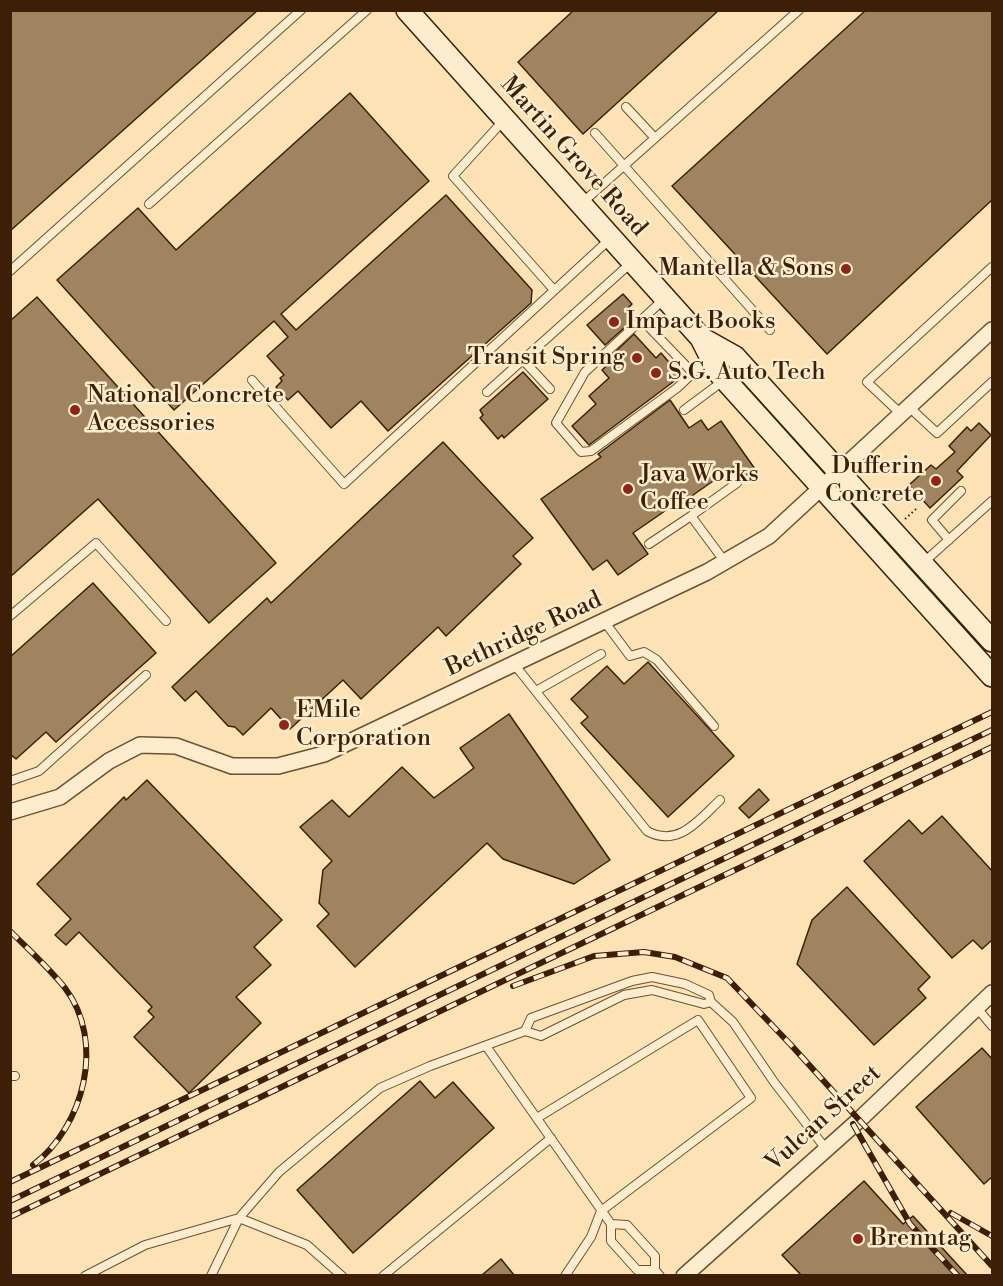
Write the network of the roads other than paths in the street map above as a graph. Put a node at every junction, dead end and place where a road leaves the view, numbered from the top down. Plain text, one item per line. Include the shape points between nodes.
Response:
1 (301, 10) edge
2 (367, 10) edge
3 (408, 10) edge
4 (799, 10) edge
5 (626, 107) dead end
6 (504, 119) junction
7 (595, 133) dead end
8 (655, 138) junction
9 (623, 166) junction
10 (149, 204) dead end
11 (581, 204) junction
12 (611, 238) junction
13 (633, 261) junction
14 (993, 267) edge
15 (10, 271) edge
16 (555, 290) junction
17 (665, 298) junction
18 (642, 320) junction
19 (770, 330) dead end
20 (992, 331) edge
21 (706, 347) junction
22 (523, 360) junction
23 (693, 373) junction
24 (252, 380) dead end
25 (725, 380) junction
26 (993, 382) edge
27 (550, 389) dead end
28 (487, 392) dead end
29 (904, 409) junction
30 (684, 410) dead end
31 (838, 470) junction
32 (737, 483) dead end
33 (822, 486) junction
34 (961, 491) dead end
35 (993, 501) edge
36 (691, 516) junction
37 (949, 540) junction
38 (649, 544) dead end
39 (725, 562) junction
40 (922, 563) junction
41 (10, 616) edge
42 (166, 621) dead end
43 (604, 621) junction
44 (993, 641) edge
45 (602, 654) dead end
46 (514, 664) junction
47 (146, 675) dead end
48 (993, 676) edge
49 (536, 691) junction
50 (714, 726) dead end
51 (10, 781) edge
52 (720, 801) dead end
53 (10, 812) edge
54 (993, 993) edge
55 (711, 1002) junction
56 (977, 1008) junction
57 (993, 1026) edge
58 (525, 1031) junction
59 (486, 1046) junction
60 (537, 1119) junction
61 (551, 1138) junction
62 (826, 1149) junction
63 (601, 1211) junction
64 (239, 1218) junction
65 (611, 1224) junction
66 (657, 1273) edge
67 (85, 1275) edge
68 (211, 1275) edge
69 (342, 1275) edge
70 (383, 1275) edge
71 (565, 1275) edge
72 (684, 1275) edge

1 - 15 lane
2 - 10 lane
3 - 6 main road, Martin Grove Road
4 - 8 lane
5 - 8 lane
6 - 11 main road, Martin Grove Road
6 - 16 lane via 453,176
7 - 9 lane
8 - 9 lane
9 - 11 lane
9 - 19 lane
11 - 12 main road, Martin Grove Road
12 - 13 main road, Martin Grove Road
12 - 16 lane
13 - 17 main road, Martin Grove Road
13 - 22 lane
14 - 29 lane via 867,382
16 - 24 lane via 344,484
17 - 18 lane
17 - 21 main road, Martin Grove Road
18 - 23 lane
18 - 23 lane via 585,372 556,423 580,452 591,451
20 - 29 street, Bethridge Road
21 - 23 lane
21 - 25 main road, Martin Grove Road
21 - 31 main road, Martin Grove Road via 735,357
22 - 27 lane
22 - 28 lane
25 - 30 lane
25 - 33 main road, Martin Grove Road
26 - 29 lane via 937,434
29 - 31 street, Bethridge Road
31 - 33 street, Bethridge Road
31 - 40 main road, Martin Grove Road
32 - 36 lane
33 - 39 street, Bethridge Road via 769,536
33 - 48 main road, Martin Grove Road
34 - 37 lane via 932,520
35 - 37 lane
36 - 38 lane
36 - 39 lane
37 - 40 lane
39 - 43 street, Bethridge Road
40 - 44 main road, Martin Grove Road
41 - 42 lane via 96,543
43 - 46 street, Bethridge Road
43 - 50 lane via 630,656 644,652 657,660
45 - 49 lane
46 - 49 lane
46 - 53 street, Bethridge Road via 324,754 278,766 232,766 176,746 140,745 109,761 60,797
47 - 51 lane via 39,771
49 - 52 lane via 647,831 673,837 688,830
54 - 56 street, Vulcan Street
55 - 58 lane via 704,1004 652,990 624,995 541,1036
55 - 58 lane via 709,995 685,984 652,976 531,1018
55 - 62 lane via 733,1022
56 - 57 lane
56 - 62 street, Vulcan Street
58 - 59 lane
59 - 60 lane
59 - 64 lane via 380,1088 279,1172
60 - 61 lane
60 - 63 lane via 698,1020 751,1098
61 - 63 lane
61 - 70 lane
62 - 72 street, Vulcan Street
63 - 65 lane
63 - 71 lane via 591,1237
64 - 67 lane via 145,1245
64 - 68 lane
64 - 69 lane via 307,1245
65 - 66 lane via 627,1225 655,1256
65 - 66 lane via 611,1241 637,1270

